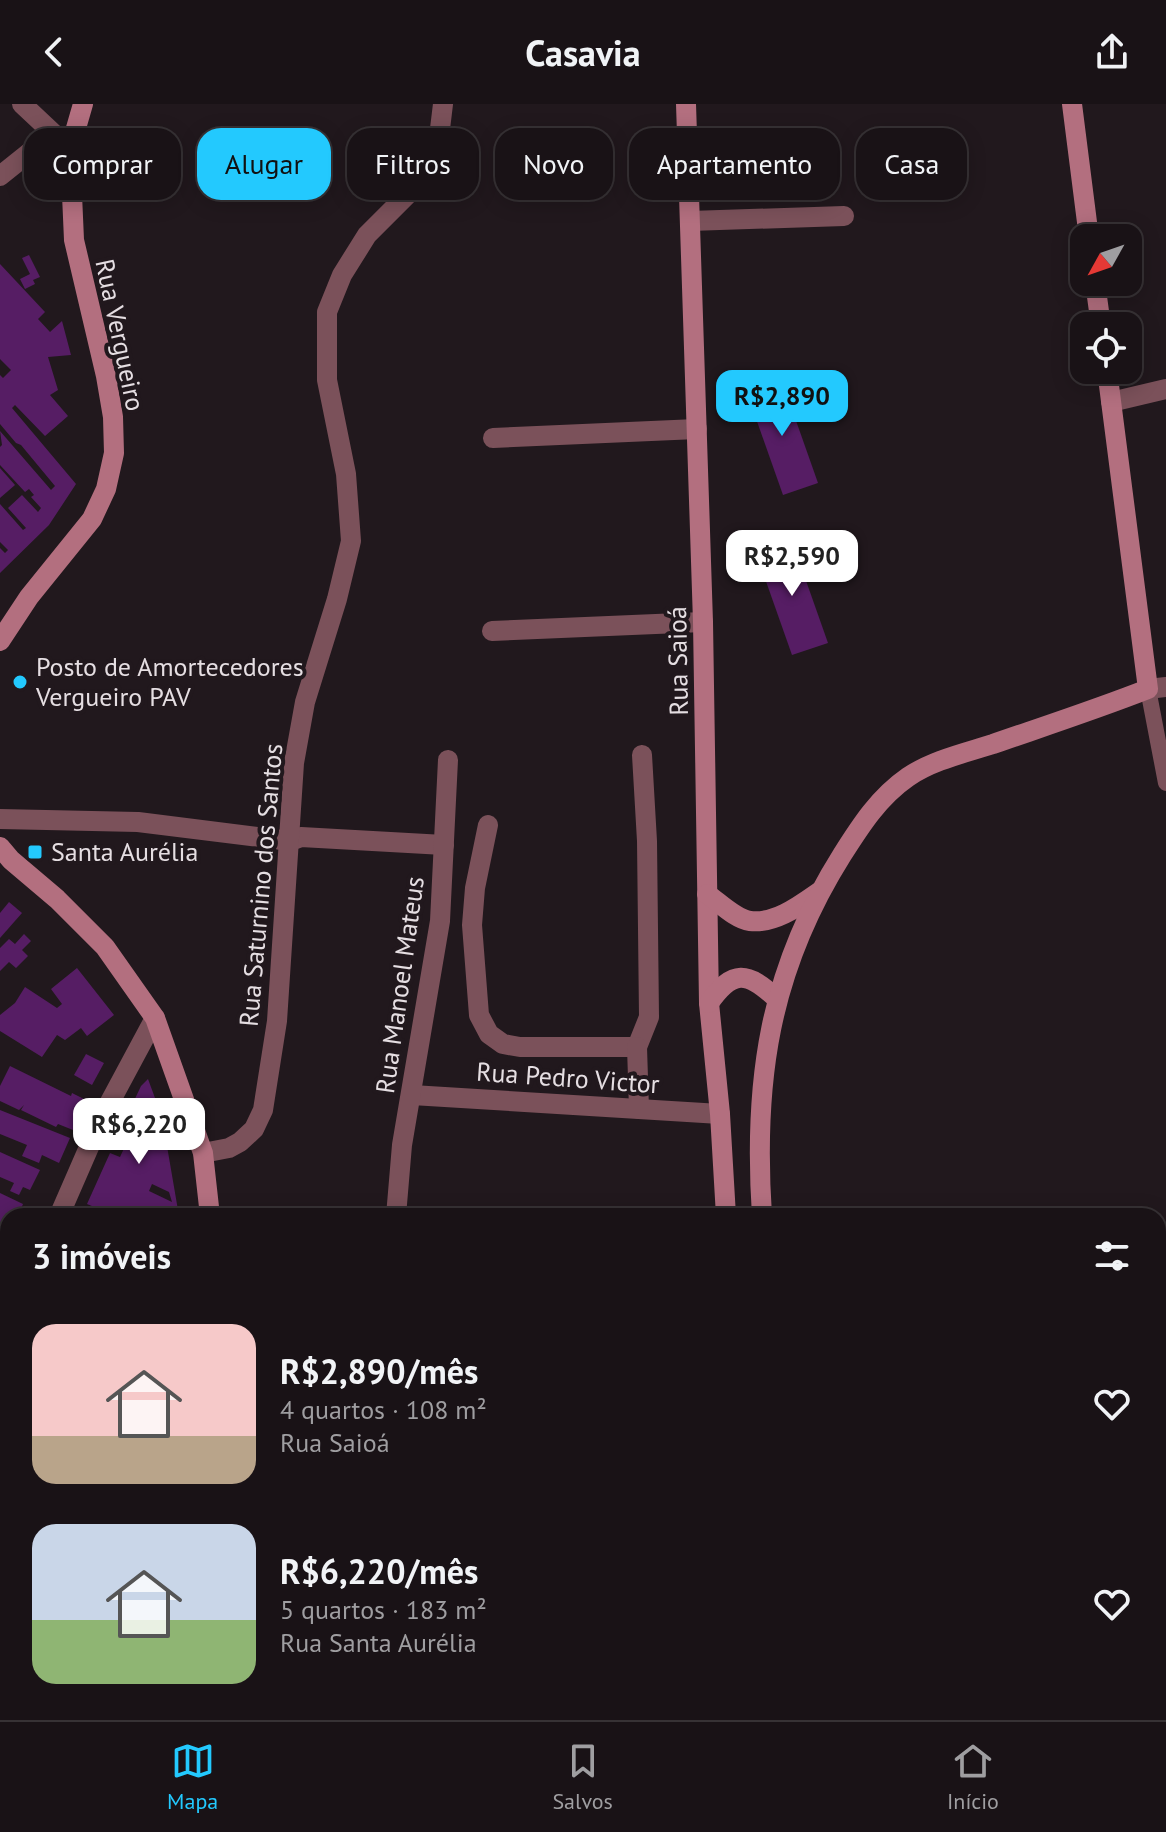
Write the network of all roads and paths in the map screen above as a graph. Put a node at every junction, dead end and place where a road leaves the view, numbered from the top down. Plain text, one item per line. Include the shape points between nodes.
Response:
1 (22, 104) edge
2 (83, 104) edge
3 (443, 104) edge
4 (686, 104) edge
5 (1072, 104) edge
6 (48, 128) edge
7 (76, 128) edge
8 (24, 157) edge
9 (0, 176) edge
10 (72, 200) edge
11 (844, 216) dead end
12 (690, 221) junction
13 (1087, 224) edge
14 (1109, 384) edge
15 (1166, 389) edge
16 (1111, 402) junction
17 (697, 429) junction
18 (493, 438) dead end
19 (703, 622) junction
20 (492, 631) dead end
21 (0, 641) edge
22 (1157, 688) edge
23 (642, 755) dead end
24 (448, 760) dead end
25 (1166, 783) edge
26 (0, 819) edge
27 (488, 825) dead end
28 (290, 841) junction
29 (444, 845) junction
30 (0, 847) edge
31 (821, 890) junction
32 (707, 894) junction
33 (777, 999) junction
34 (709, 1003) junction
35 (155, 1018) junction
36 (637, 1047) junction
37 (412, 1095) junction
38 (639, 1109) junction
39 (720, 1114) junction
40 (203, 1153) junction
41 (62, 1208) edge
42 (209, 1208) edge
43 (397, 1208) edge
44 (726, 1208) edge
45 (761, 1208) edge

1 - 6 street
2 - 7 street, Rua Vergueiro
3 - 28 street, Rua Saturnino dos Santos via 436,162 367,235 327,312 327,380 346,474 351,541 305,702 294,763
4 - 12 street, Rua Saioá
5 - 13 street
8 - 9 street
10 - 21 street, Rua Vergueiro via 74,240 113,417 114,453 92,519
11 - 12 street
12 - 17 street, Rua Saioá
14 - 16 street
15 - 16 street
16 - 22 street
17 - 18 street
17 - 19 street, Rua Saioá
19 - 20 street
19 - 32 street, Rua Saioá
22 - 25 lane
22 - 31 street via 927,766 870,812
23 - 36 street via 649,1017
24 - 29 street, Rua Manoel Mateus
26 - 28 street via 138,822
27 - 36 street via 472,925 479,1015 489,1034 520,1047
28 - 29 street via 301,837
28 - 40 street, Rua Saturnino dos Santos via 277,1021 263,1110 240,1142
29 - 37 street, Rua Manoel Mateus via 440,921
30 - 35 street via 105,947
31 - 32 street via 773,919 749,921
31 - 33 street
32 - 34 street, Rua Saioá
33 - 34 street via 742,977 727,982
33 - 45 street via 761,1085 757,1152
34 - 39 street, Rua Saioá
35 - 40 street
35 - 41 street via 103,1115
36 - 38 street
37 - 38 street, Rua Pedro Victor
37 - 43 street, Rua Manoel Mateus
38 - 39 street, Rua Pedro Victor
39 - 44 street, Rua Saioá
40 - 42 street

